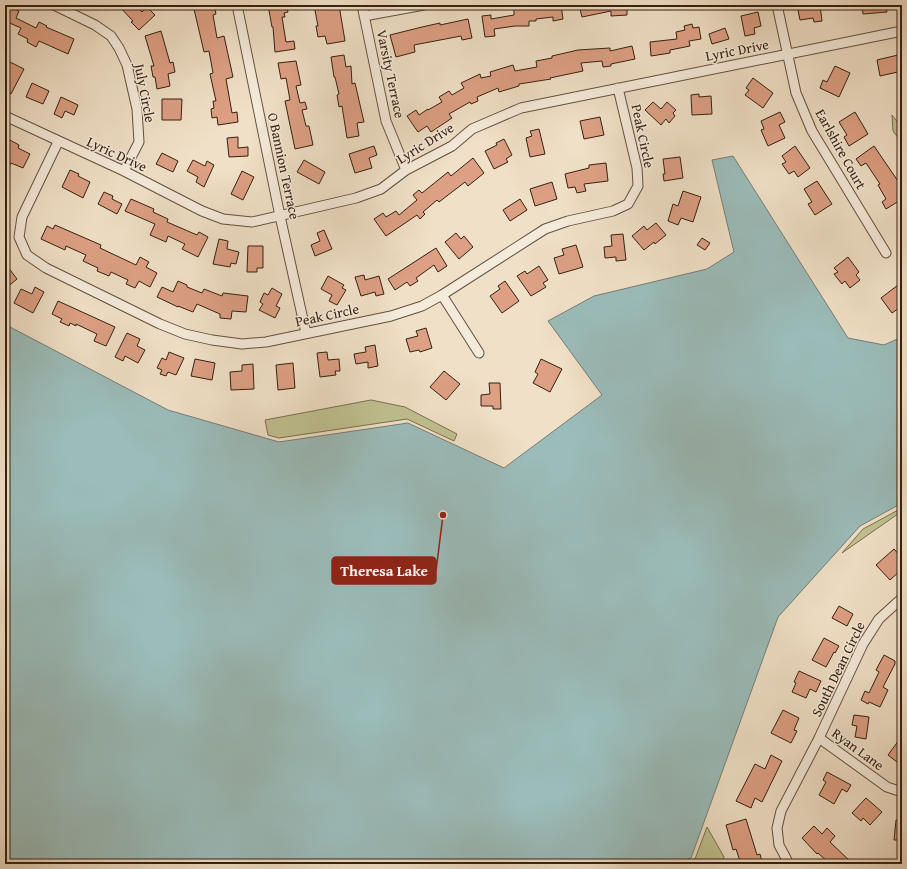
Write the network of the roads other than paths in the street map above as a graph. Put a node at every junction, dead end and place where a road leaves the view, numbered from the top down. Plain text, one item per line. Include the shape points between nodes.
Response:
1 (54, 5) edge
2 (237, 5) edge
3 (362, 5) edge
4 (424, 5) edge
5 (777, 5) edge
6 (364, 16) junction
7 (902, 31) edge
8 (786, 55) junction
9 (618, 88) junction
10 (5, 116) edge
11 (58, 142) junction
12 (406, 170) junction
13 (124, 171) junction
14 (280, 216) junction
15 (886, 253) dead end
16 (442, 295) junction
17 (306, 333) junction
18 (479, 353) dead end
19 (902, 598) edge
20 (819, 738) junction
21 (902, 792) edge
22 (789, 864) edge

1 - 13 street, July Circle via 95,25 111,36 127,65 137,109 139,142
2 - 14 street, O Bannion Terrace
3 - 6 street, Varsity Terrace
4 - 6 street
5 - 8 street, Earlshire Court
6 - 12 street, Varsity Terrace via 386,121
7 - 8 street, Lyric Drive
8 - 9 street, Lyric Drive
8 - 15 street, Earlshire Court via 796,93 812,131
9 - 12 street, Lyric Drive via 521,108 472,129 452,146
9 - 16 street, Peak Circle via 637,168 638,186 628,204 614,212 568,221 545,229
10 - 11 street, Lyric Drive
11 - 13 street, Lyric Drive
11 - 17 street, Peak Circle via 22,217 19,237 27,256 46,268 185,334 242,344 266,342
12 - 14 street, Lyric Drive via 381,189 356,198
13 - 14 street, Lyric Drive via 223,219 252,222
14 - 17 street, O Bannion Terrace
16 - 17 street, Peak Circle via 422,306 391,316
16 - 18 street
19 - 20 street, South Dean Circle via 879,619 863,644
20 - 21 street, Ryan Lane via 887,787
20 - 22 street, South Dean Circle via 781,811 777,828 779,845

